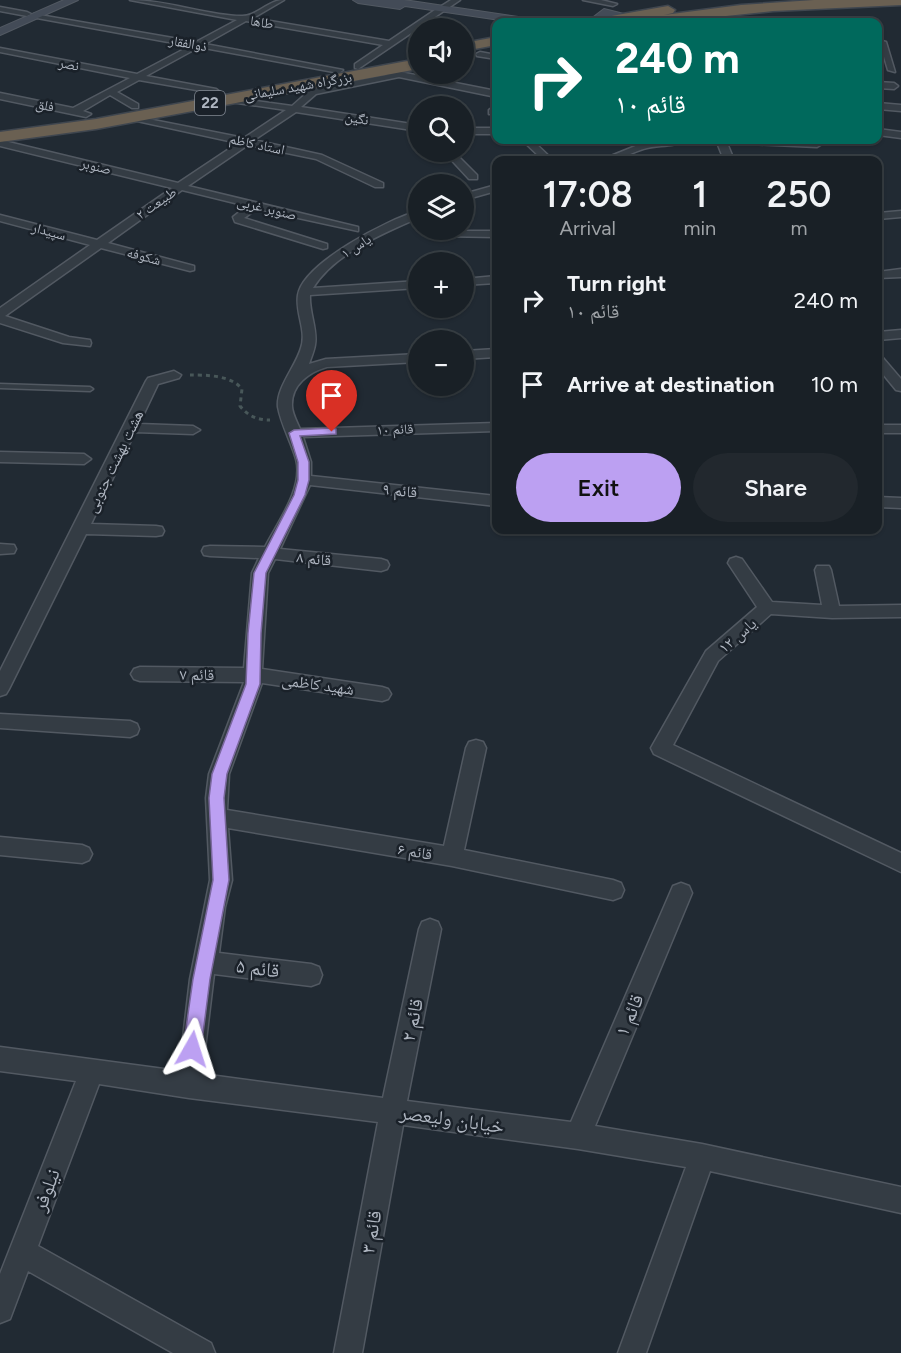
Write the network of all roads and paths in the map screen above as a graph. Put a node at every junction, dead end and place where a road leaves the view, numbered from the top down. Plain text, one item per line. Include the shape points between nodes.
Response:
1 (59, 0) edge
2 (73, 0) edge
3 (134, 0) edge
4 (280, 0) edge
5 (358, 0) edge
6 (383, 0) edge
7 (456, 0) edge
8 (587, 0) edge
9 (744, 0) edge
10 (901, 1) edge
11 (615, 2) edge
12 (0, 9) edge
13 (441, 11) junction
14 (32, 15) junction
15 (602, 17) edge
16 (495, 18) edge
17 (672, 18) edge
18 (245, 19) junction
19 (492, 20) edge
20 (0, 26) edge
21 (0, 32) edge
22 (492, 42) edge
23 (882, 42) dead end
24 (391, 44) junction
25 (198, 45) junction
26 (474, 45) edge
27 (0, 50) edge
28 (492, 52) edge
29 (480, 54) junction
30 (474, 55) edge
31 (492, 56) edge
32 (408, 57) edge
33 (358, 66) junction
34 (408, 66) edge
35 (882, 69) edge
36 (339, 70) junction
37 (380, 71) junction
38 (897, 71) edge
39 (400, 76) junction
40 (138, 77) junction
41 (882, 85) edge
42 (894, 86) dead end
43 (312, 88) junction
44 (111, 92) junction
45 (492, 93) edge
46 (224, 95) junction
47 (0, 96) edge
48 (882, 106) edge
49 (295, 108) junction
50 (901, 108) edge
51 (133, 112) junction
52 (83, 113) junction
53 (408, 126) edge
54 (0, 127) edge
55 (474, 131) edge
56 (492, 131) edge
57 (882, 133) edge
58 (901, 135) edge
59 (6, 142) edge
60 (247, 142) junction
61 (0, 143) edge
62 (531, 144) edge
63 (653, 144) edge
64 (0, 153) edge
65 (544, 156) edge
66 (617, 156) edge
67 (459, 162) edge
68 (470, 174) edge
69 (379, 185) dead end
70 (181, 186) junction
71 (492, 189) edge
72 (474, 194) edge
73 (255, 205) junction
74 (901, 214) edge
75 (882, 216) edge
76 (0, 218) edge
77 (408, 218) edge
78 (354, 229) dead end
79 (474, 234) edge
80 (492, 234) edge
81 (98, 244) junction
82 (323, 246) dead end
83 (190, 268) dead end
84 (901, 273) edge
85 (882, 275) edge
86 (492, 280) edge
87 (474, 281) edge
88 (408, 286) edge
89 (304, 292) junction
90 (0, 314) edge
91 (0, 319) edge
92 (901, 334) edge
93 (882, 336) edge
94 (85, 343) dead end
95 (492, 353) edge
96 (474, 354) edge
97 (408, 359) edge
98 (174, 375) joint
99 (884, 375) edge
100 (295, 378) junction
101 (0, 386) edge
102 (901, 387) edge
103 (90, 389) dead end
104 (291, 424) junction
105 (492, 427) edge
106 (129, 428) junction
107 (882, 429) edge
108 (901, 429) edge
109 (194, 430) dead end
110 (0, 457) edge
111 (84, 459) dead end
112 (303, 480) junction
113 (492, 501) edge
114 (882, 502) edge
115 (901, 503) edge
116 (81, 529) junction
117 (156, 531) dead end
118 (210, 551) dead end
119 (270, 553) junction
120 (736, 563) dead end
121 (381, 565) dead end
122 (823, 570) dead end
123 (767, 608) junction
124 (901, 611) edge
125 (832, 612) junction
126 (140, 674) dead end
127 (254, 675) junction
128 (0, 689) edge
129 (382, 694) dead end
130 (0, 721) edge
131 (130, 729) dead end
132 (476, 748) dead end
133 (217, 817) junction
134 (0, 846) edge
135 (82, 854) dead end
136 (452, 857) junction
137 (901, 863) edge
138 (613, 890) dead end
139 (681, 893) dead end
140 (430, 929) dead end
141 (205, 962) junction
142 (311, 975) dead end
143 (0, 1059) edge
144 (92, 1071) junction
145 (189, 1086) junction
146 (393, 1112) junction
147 (578, 1136) junction
148 (702, 1157) junction
149 (901, 1200) edge
150 (21, 1252) junction
151 (0, 1309) edge
152 (201, 1353) edge
153 (348, 1353) edge
154 (632, 1353) edge

1 - 14 main road
2 - 14 main road
3 - 18 street, طاها
4 - 18 street
5 - 13 main road
6 - 13 main road
7 - 13 street
8 - 11 street
9 - 15 highway via 628,18
10 - 17 highway via 724,10
11 - 15 main road
12 - 14 street, ذوالفقار
13 - 16 main road
13 - 19 main road
13 - 24 street
14 - 20 main road
14 - 21 main road
14 - 25 street, ذوالفقار
18 - 24 street, طاها
18 - 25 street
22 - 26 highway
23 - 38 street
24 - 33 street
25 - 36 street, ذوالفقار
25 - 40 street
27 - 40 street, نصر
28 - 29 highway
29 - 30 highway
29 - 31 street
32 - 33 highway, بزرگراه شهید سلیمانی / 22
33 - 36 highway, بزرگراه شهید سلیمانی / 22
34 - 37 highway, بزرگراه شهید سلیمانی / 22
35 - 38 street
36 - 46 highway, بزرگراه شهید سلیمانی / 22
37 - 39 street
37 - 43 highway, بزرگراه شهید سلیمانی / 22
39 - 43 street
39 - 45 street
40 - 44 street
40 - 46 street, نصر
41 - 42 street
43 - 46 highway, بزرگراه شهید سلیمانی / 22
43 - 49 street, طبیعت ۲
44 - 51 street, استاد کاظم
44 - 52 street
46 - 49 street, نگین
46 - 51 highway, بزرگراه شهید سلیمانی / 22
47 - 52 street, فلق
48 - 50 street
49 - 53 street, نگین
49 - 60 street, طبیعت ۲
51 - 52 highway, بزرگراه شهید سلیمانی / 22
51 - 59 highway, بزرگراه شهید سلیمانی / 22
51 - 60 street, استاد کاظم
52 - 54 highway, بزرگراه شهید سلیمانی / 22
55 - 56 street
57 - 58 street
59 - 61 street, صنوبر
59 - 64 street
59 - 70 street, صنوبر
60 - 69 street, استاد کاظم via 319,157
60 - 70 street, طبیعت ۲
62 - 65 street
63 - 66 street
67 - 68 street
70 - 73 street, صنوبر غربی
70 - 81 street, طبیعت ۲
71 - 72 street
73 - 78 street, صنوبر غربی
73 - 82 street via 239,220
74 - 75 street
76 - 81 street, سپیدار
77 - 89 street, یاس ۱ via 338,256 315,275
79 - 80 street
81 - 83 street, شکوفه
81 - 90 street, طبیعت ۲
84 - 85 street
86 - 87 street
88 - 89 street
89 - 100 street via 309,345
91 - 94 street
92 - 93 street
95 - 96 street
97 - 100 street via 326,363
98 - 104 path via 221,378 240,384 240,406 251,418
98 - 106 street, هشت بهشت جنوبی via 153,381
99 - 102 street
100 - 104 street via 285,406
101 - 103 lane
104 - 105 street, قائم ۱۰
104 - 112 street via 304,462
106 - 109 street
106 - 116 street, هشت بهشت جنوبی
107 - 108 street
110 - 111 street
112 - 113 street, قائم ۹
112 - 119 street
114 - 115 street
116 - 117 street
116 - 128 street, هشت بهشت جنوبی
118 - 119 street, قائم ۸
119 - 121 street, قائم ۸
119 - 127 street via 257,588
120 - 123 street
122 - 125 street
123 - 125 street, یاس ۱۲
123 - 137 street, یاس ۱۲ via 712,656 661,748
124 - 125 street, یاس ۱۲
126 - 127 street, قائم ۷
127 - 129 street, شهید کاظمی
127 - 133 street via 246,708 219,774
130 - 131 street
132 - 136 street
133 - 136 street, قائم ۶
133 - 141 street via 221,880
134 - 135 street
136 - 138 street, قائم ۶
139 - 147 street, قائم ۱
140 - 146 street, قائم ۲
141 - 142 street, قائم ۵
141 - 145 street
143 - 144 street, خیابان ولیعصر
144 - 145 street, خیابان ولیعصر
144 - 150 street, نیلوفر
145 - 146 street, خیابان ولیعصر
146 - 147 street, خیابان ولیعصر
146 - 153 street, قائم ۳
147 - 148 street, خیابان ولیعصر
148 - 149 street, خیابان ولیعصر
148 - 154 street
150 - 151 street, نیلوفر
150 - 152 street

